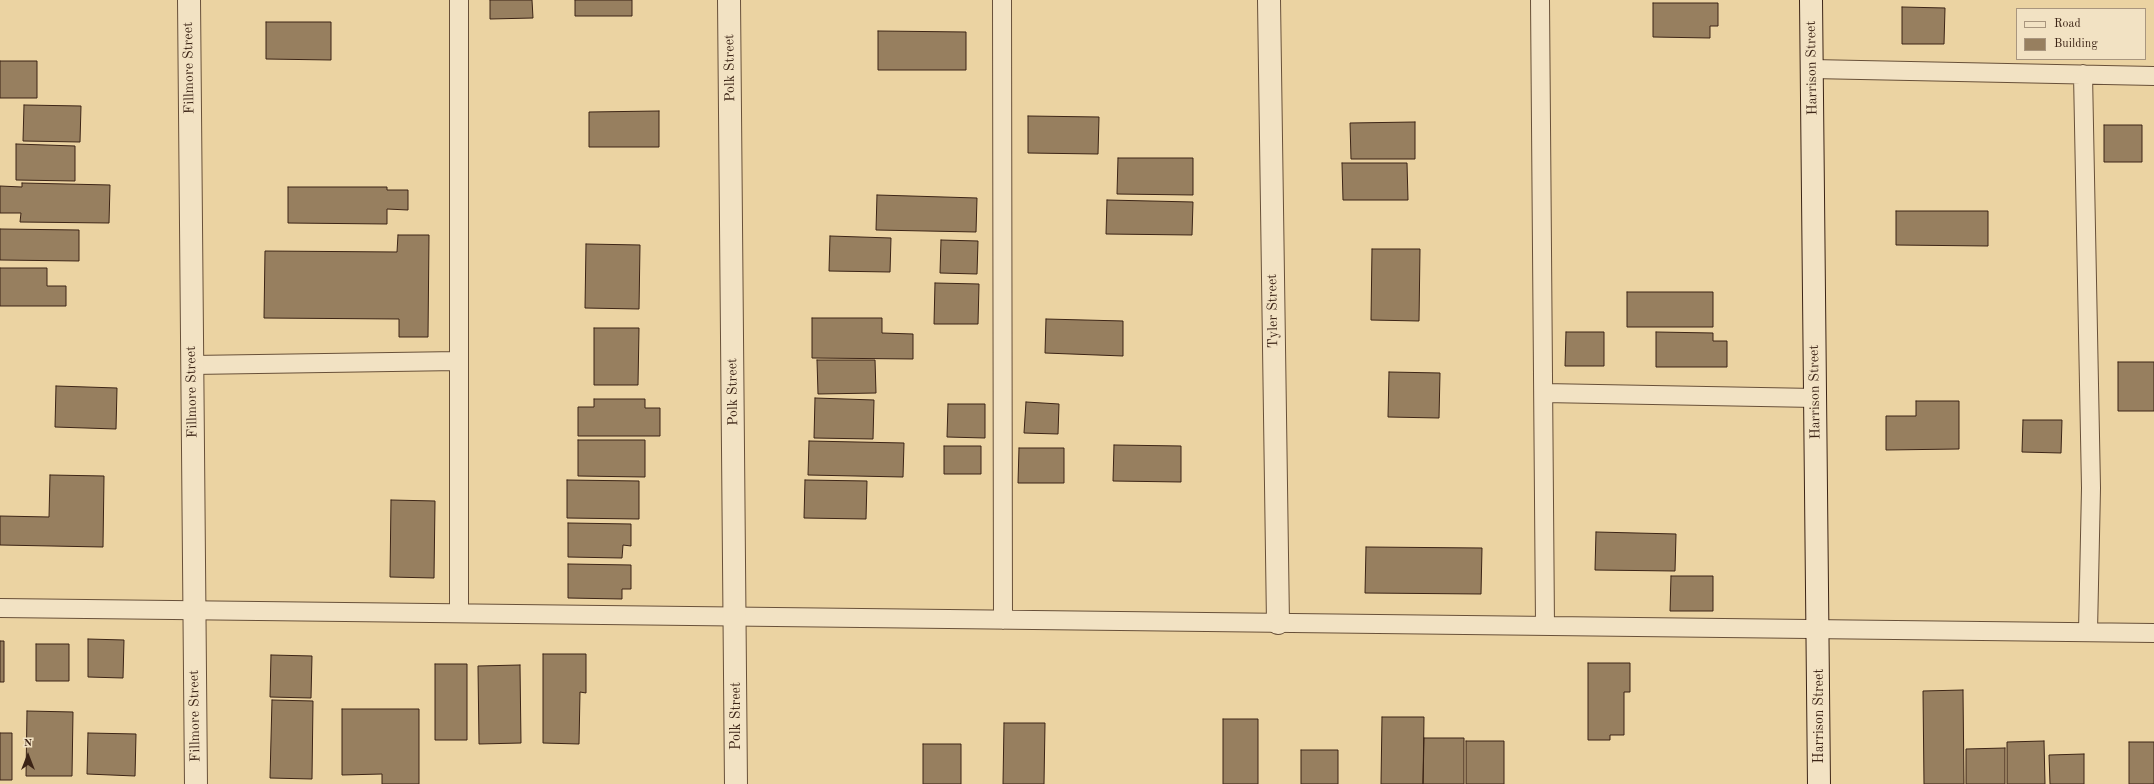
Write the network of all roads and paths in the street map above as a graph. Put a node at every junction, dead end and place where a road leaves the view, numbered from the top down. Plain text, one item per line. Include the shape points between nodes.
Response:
1 (189, 0) edge
2 (460, 0) edge
3 (729, 0) edge
4 (1002, 0) edge
5 (1269, 0) edge
6 (1540, 0) edge
7 (1811, 0) edge
8 (1812, 69) junction
9 (2083, 74) junction
10 (2154, 76) edge
11 (458, 361) junction
12 (192, 364) junction
13 (1544, 393) junction
14 (1815, 398) junction
15 (0, 608) edge
16 (194, 610) junction
17 (459, 613) junction
18 (736, 616) junction
19 (1003, 620) junction
20 (1278, 622) junction
21 (1545, 626) junction
22 (1819, 629) junction
23 (2088, 632) junction
24 (2154, 633) edge
25 (196, 784) edge
26 (736, 784) edge
27 (1819, 784) edge

1 - 12 street, Fillmore Street
2 - 11 lane
3 - 18 street, Polk Street
4 - 19 lane
5 - 20 street, Tyler Street
6 - 13 lane
7 - 8 street, Harrison Street
8 - 9 lane
8 - 14 street, Harrison Street
9 - 10 lane
9 - 23 lane via 2091,488
11 - 12 lane
11 - 17 lane
12 - 16 street, Fillmore Street
13 - 14 lane
13 - 21 lane
14 - 22 street, Harrison Street
15 - 16 lane
16 - 17 lane
16 - 25 street, Fillmore Street
17 - 18 lane
18 - 19 lane
18 - 26 street, Polk Street
19 - 20 lane
20 - 21 lane
21 - 22 lane
22 - 23 lane
22 - 27 street, Harrison Street
23 - 24 lane

